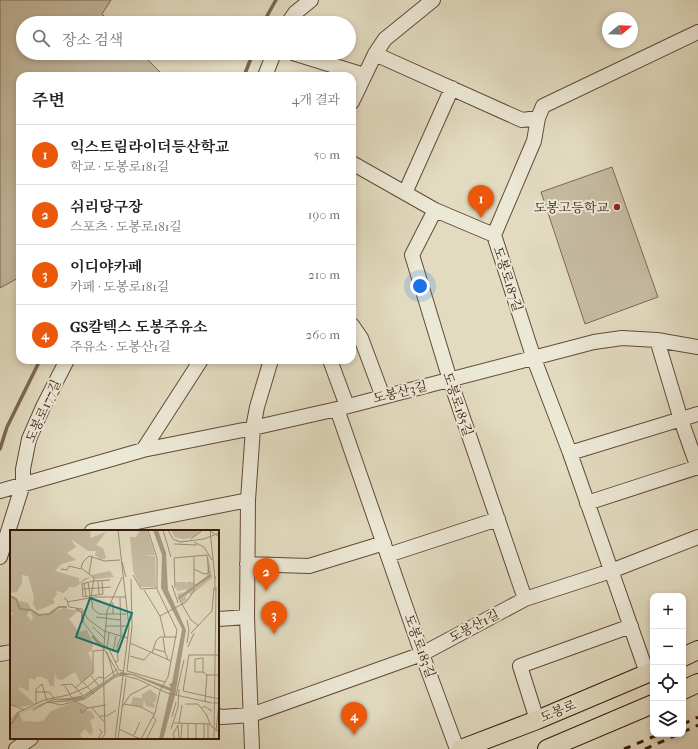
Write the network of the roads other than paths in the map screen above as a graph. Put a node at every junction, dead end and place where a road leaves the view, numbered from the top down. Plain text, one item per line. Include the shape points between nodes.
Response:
1 (311, 0) edge
2 (433, 0) edge
3 (294, 16) edge
4 (698, 32) edge
5 (375, 54) junction
6 (271, 60) edge
7 (316, 60) edge
8 (267, 72) edge
9 (354, 72) edge
10 (356, 73) edge
11 (364, 75) junction
12 (452, 88) junction
13 (356, 93) edge
14 (538, 118) junction
15 (356, 165) edge
16 (405, 193) junction
17 (435, 210) junction
18 (494, 235) junction
19 (356, 331) edge
20 (657, 340) junction
21 (698, 346) edge
22 (534, 359) junction
23 (65, 364) edge
24 (198, 364) edge
25 (270, 364) edge
26 (331, 364) edge
27 (450, 380) junction
28 (383, 397) junction
29 (342, 407) junction
30 (698, 414) edge
31 (681, 420) junction
32 (253, 428) junction
33 (143, 450) junction
34 (570, 453) junction
35 (698, 467) edge
36 (19, 485) junction
37 (0, 491) edge
38 (248, 500) junction
39 (587, 502) junction
40 (498, 519) junction
41 (97, 530) edge
42 (698, 537) edge
43 (386, 549) junction
44 (4, 555) edge
45 (247, 564) junction
46 (611, 571) junction
47 (525, 599) junction
48 (247, 617) junction
49 (219, 619) edge
50 (631, 626) junction
51 (698, 650) edge
52 (10, 652) edge
53 (0, 654) edge
54 (422, 654) junction
55 (686, 656) edge
56 (650, 672) edge
57 (698, 683) edge
58 (686, 689) edge
59 (650, 705) edge
60 (251, 715) junction
61 (219, 716) edge
62 (537, 720) junction
63 (30, 739) edge
64 (16, 749) edge
65 (252, 749) edge
66 (457, 749) edge
67 (461, 749) edge
68 (547, 749) edge

1 - 3 street
2 - 5 street via 391,33
4 - 14 street, 도봉로187길 via 542,106
5 - 11 street
5 - 12 street
6 - 8 street
7 - 9 street
10 - 11 street
11 - 13 street
12 - 14 street via 522,120
12 - 16 street
14 - 18 street, 도봉로187길 via 534,141
15 - 16 street
16 - 17 street
17 - 18 street
17 - 27 street, 도봉로185길 via 412,254
18 - 22 street, 도봉로187길
19 - 28 street
20 - 21 street, 도봉산3길
20 - 22 street, 도봉산3길 via 622,338 594,342
20 - 31 street
22 - 27 street, 도봉산3길
22 - 34 street, 도봉로187길
23 - 36 street, 도봉로177길 via 29,439
24 - 33 street
25 - 32 street
26 - 29 street, 도봉로183길
27 - 28 street, 도봉산3길
27 - 40 street, 도봉로185길
28 - 29 street, 도봉산3길
29 - 32 street, 도봉산3길
29 - 43 street, 도봉로183길
30 - 31 street
31 - 34 street
31 - 35 street
32 - 33 street, 도봉산3길
32 - 38 street
33 - 36 street, 도봉산3길
34 - 39 street, 도봉로187길
35 - 39 street
36 - 37 street, 도봉산3길
36 - 44 street, 도봉로177길
38 - 41 street
38 - 45 street
39 - 46 street, 도봉로187길
40 - 43 street
40 - 47 street, 도봉로185길
42 - 46 street, 도봉산1길
43 - 45 street via 309,566
43 - 54 street, 도봉로183길
45 - 48 street
46 - 47 street, 도봉산1길
46 - 50 street, 도봉로187길
47 - 54 street, 도봉산1길
48 - 49 street
48 - 60 street
50 - 56 street, 도봉로187길
50 - 62 street via 520,666
51 - 55 main road
52 - 53 street
54 - 60 street, 도봉산1길
54 - 66 street, 도봉로183길
56 - 62 main road, 도봉로
57 - 58 main road
59 - 68 main road
60 - 61 street, 도봉산1길
60 - 65 street
62 - 67 main road, 도봉로
63 - 64 street

